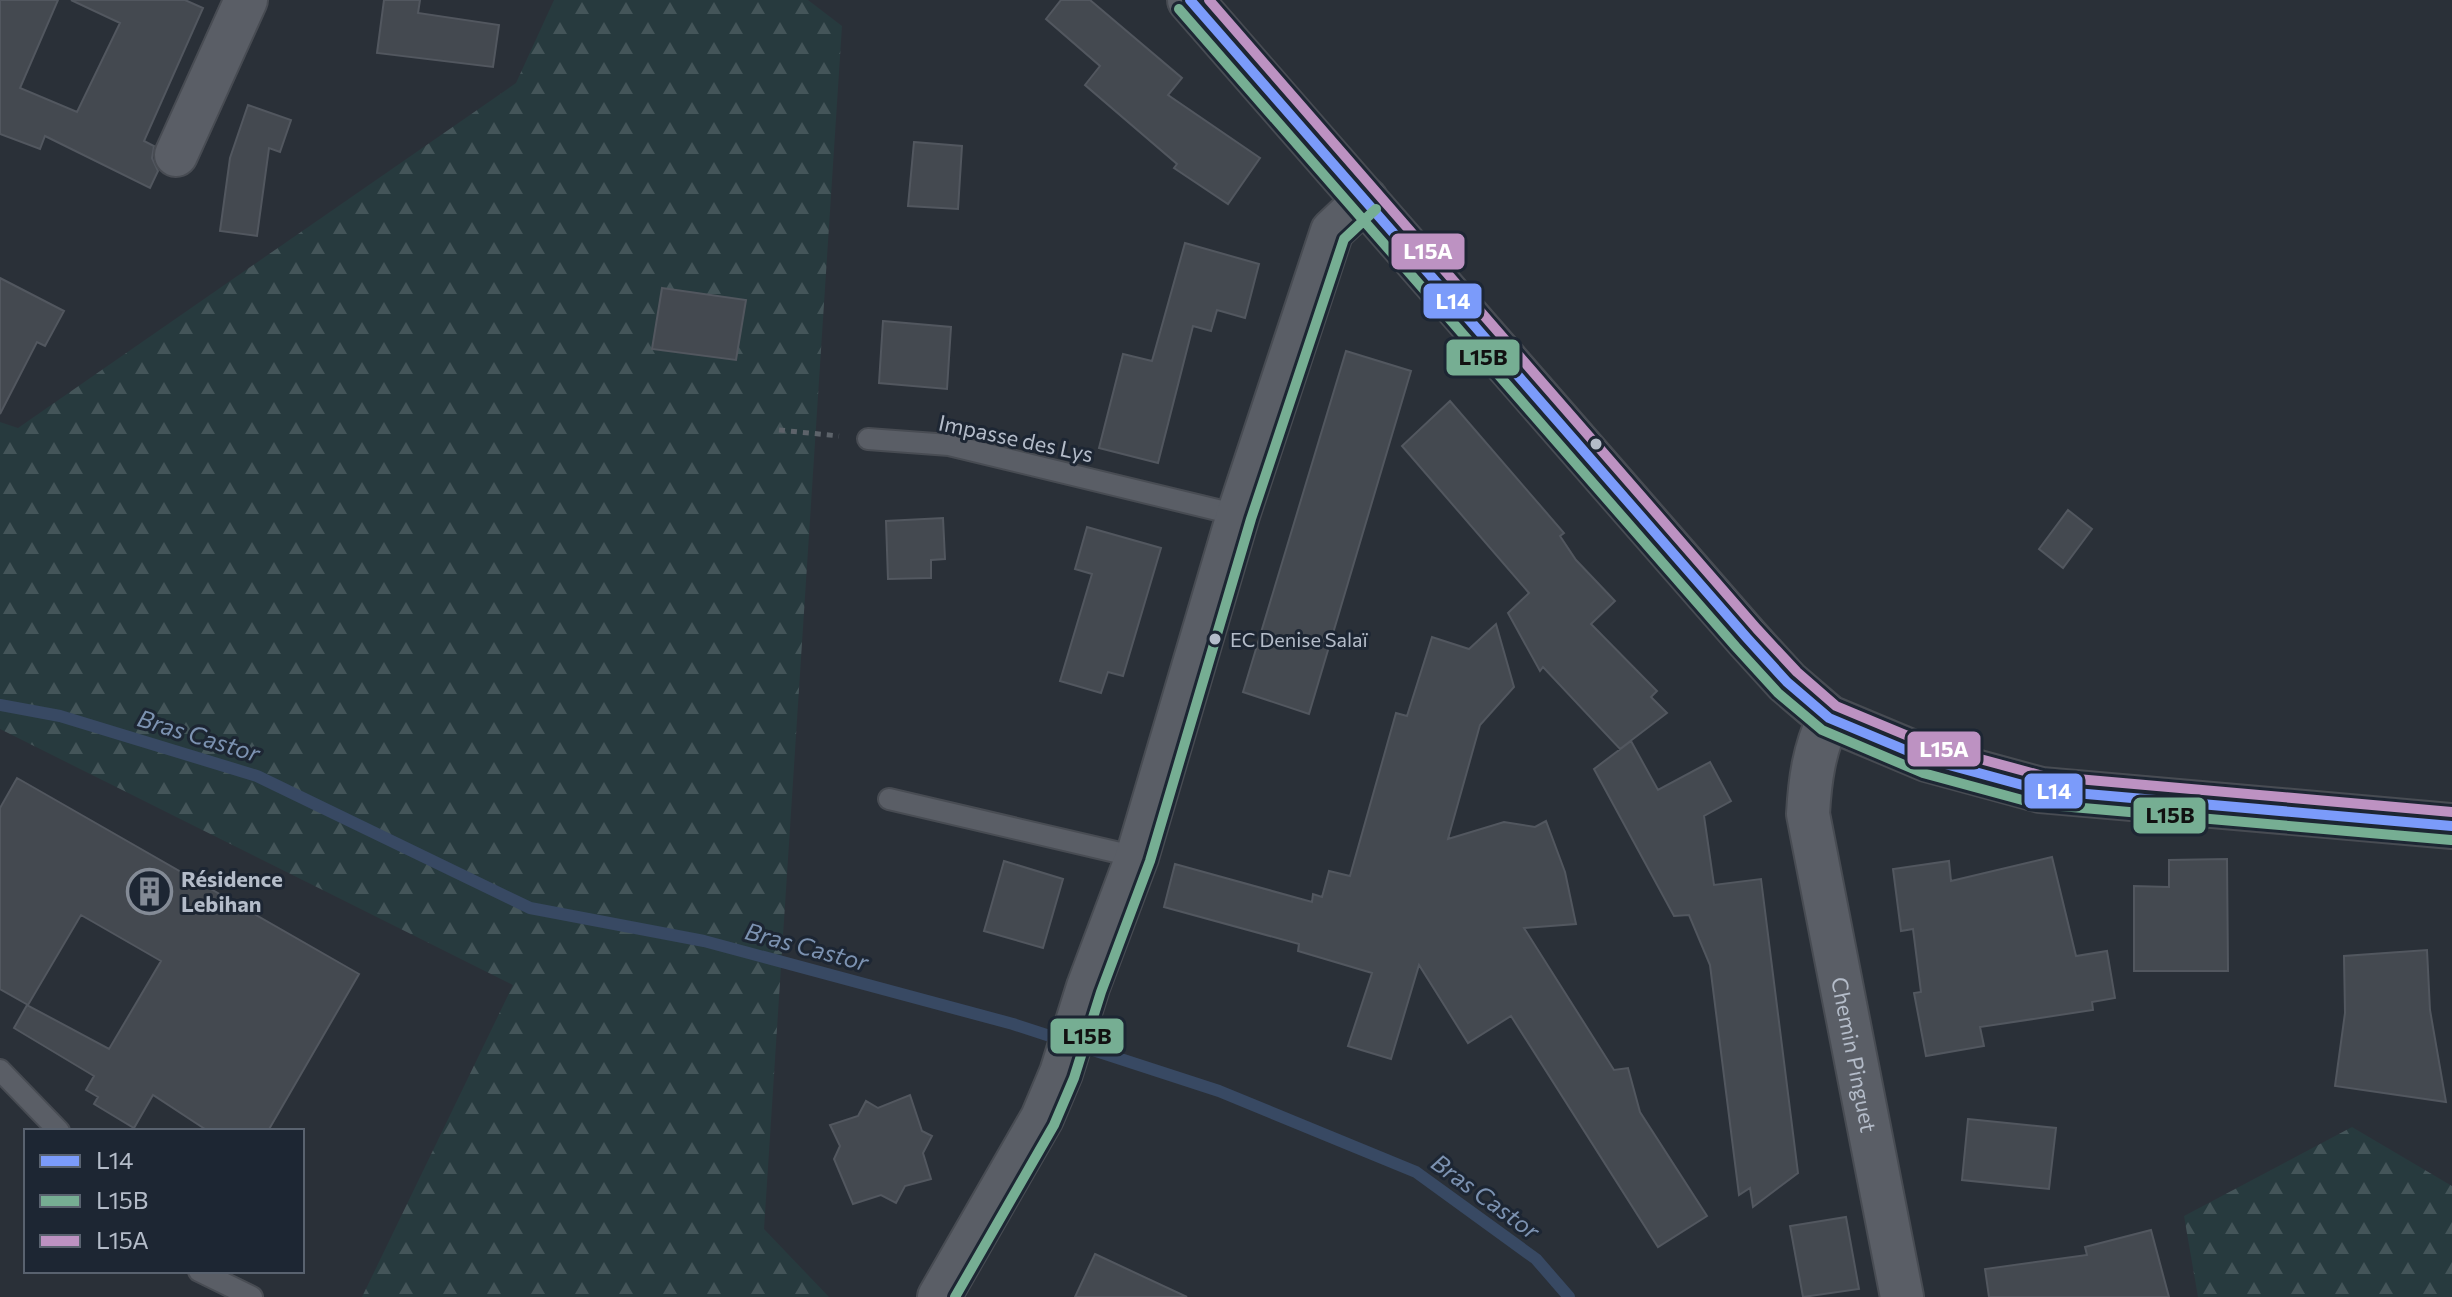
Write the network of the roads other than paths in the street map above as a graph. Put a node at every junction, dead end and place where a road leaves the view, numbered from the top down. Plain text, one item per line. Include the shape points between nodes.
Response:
1 (246, 0) edge
2 (1190, 0) edge
3 (176, 155) dead end
4 (1366, 199) junction
5 (868, 439) road end
6 (1238, 515) junction
7 (1829, 718) junction
8 (889, 799) dead end
9 (2452, 826) edge
10 (1137, 857) junction
11 (0, 1070) edge
12 (57, 1129) edge
13 (203, 1273) edge
14 (252, 1297) edge
15 (939, 1297) edge
16 (1902, 1297) edge

1 - 3 street
2 - 4 street
4 - 6 street via 1332,231
4 - 7 street via 1747,638
5 - 6 lane, Impasse des Lys via 949,445
6 - 10 street
7 - 9 street via 1927,759 2041,790
7 - 16 street, Chemin Pinguet via 1811,773 1808,814
8 - 10 lane
10 - 15 street via 1042,1118
11 - 12 lane
13 - 14 lane

